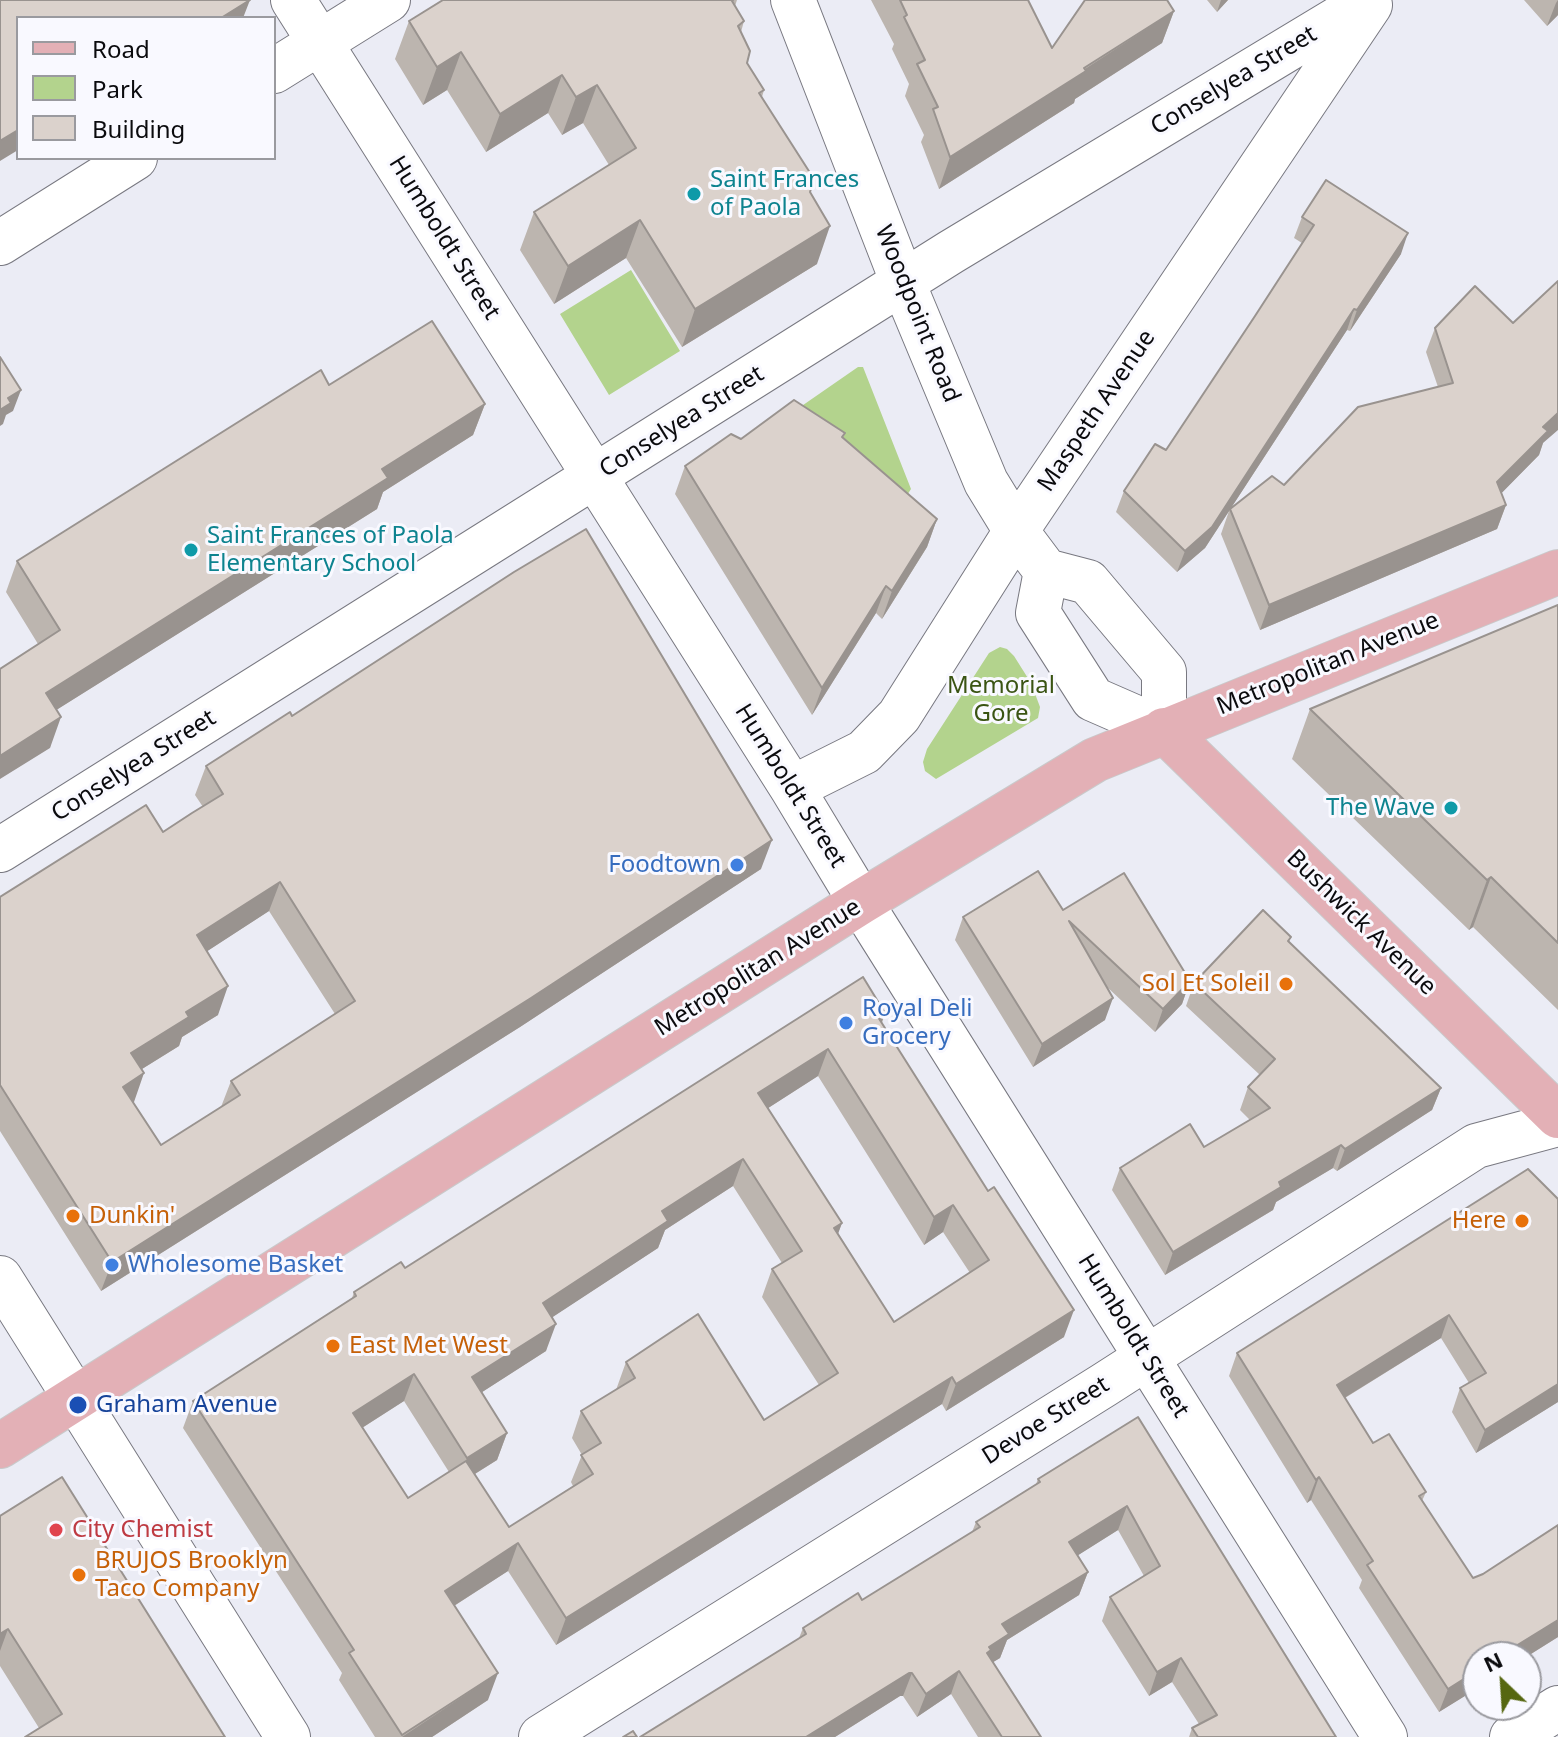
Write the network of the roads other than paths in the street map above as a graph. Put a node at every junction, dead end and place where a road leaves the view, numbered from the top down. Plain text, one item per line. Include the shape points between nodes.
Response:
1 (293, 0) edge
2 (388, 0) edge
3 (793, 0) edge
4 (1371, 0) edge
5 (321, 42) junction
6 (276, 70) edge
7 (132, 160) edge
8 (0, 243) edge
9 (903, 283) junction
10 (594, 477) junction
11 (1016, 531) junction
12 (1558, 555) edge
13 (1046, 571) junction
14 (1542, 579) edge
15 (1164, 730) junction
16 (792, 788) junction
17 (0, 850) edge
18 (861, 902) junction
19 (1558, 1116) edge
20 (1558, 1124) edge
21 (0, 1278) edge
22 (1147, 1358) junction
23 (75, 1399) junction
24 (0, 1446) edge
25 (1558, 1708) edge
26 (288, 1737) edge
27 (541, 1737) edge
28 (1385, 1737) edge
29 (1512, 1737) edge

1 - 5 street, Humboldt Street
2 - 5 street
3 - 9 street, Woodpoint Road
4 - 9 street, Conselyea Street
4 - 11 street, Maspeth Avenue
5 - 6 street
5 - 10 street, Humboldt Street
7 - 8 street
9 - 10 street, Conselyea Street
9 - 11 street, Woodpoint Road via 986,482
10 - 16 street, Humboldt Street
10 - 17 street, Conselyea Street
11 - 13 street, Woodpoint Road
11 - 16 street, Maspeth Avenue via 899,716 864,752
12 - 14 street
13 - 15 street via 1088,582 1164,672
13 - 15 street via 1038,613 1093,699
14 - 15 main road, Metropolitan Avenue
15 - 18 main road, Metropolitan Avenue via 1095,760
15 - 19 main road, Bushwick Avenue
16 - 18 street, Humboldt Street
18 - 22 street, Humboldt Street
18 - 23 main road, Metropolitan Avenue
20 - 22 street, Devoe Street via 1476,1146
21 - 23 street
22 - 27 street, Devoe Street
22 - 28 street, Humboldt Street
23 - 24 main road, Metropolitan Avenue
23 - 26 street
25 - 29 street

